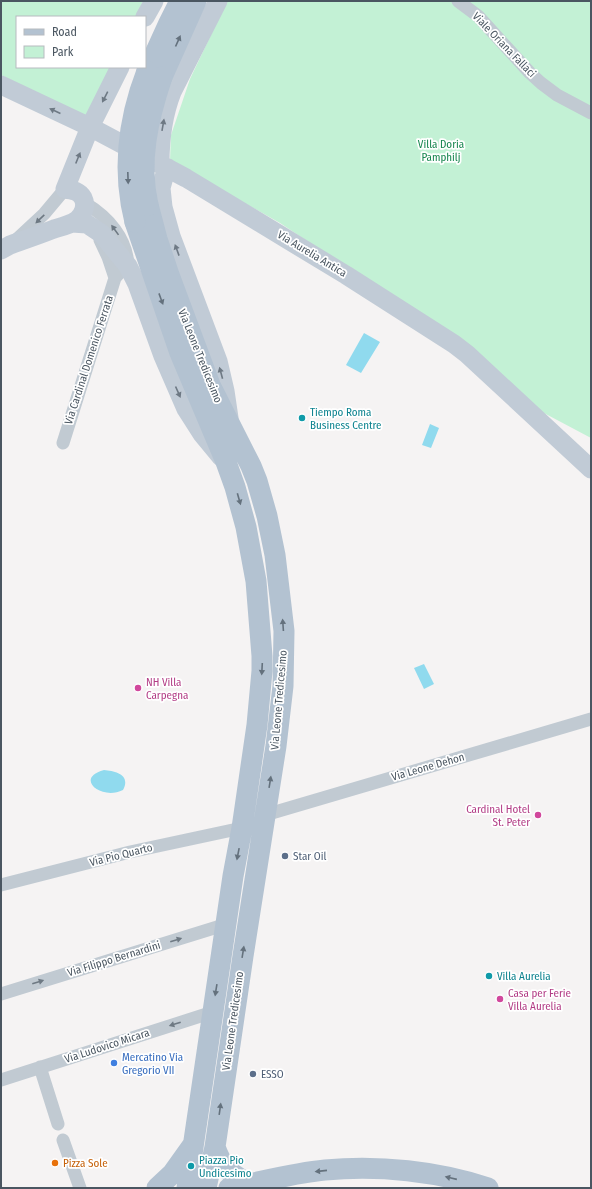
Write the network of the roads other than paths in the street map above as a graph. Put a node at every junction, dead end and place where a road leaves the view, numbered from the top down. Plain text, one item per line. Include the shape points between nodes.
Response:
1 (154, 1) edge
2 (180, 1) edge
3 (196, 1) edge
4 (218, 1) edge
5 (458, 1) edge
6 (146, 16) edge
7 (120, 68) edge
8 (155, 74) junction
9 (1, 85) edge
10 (591, 113) edge
11 (90, 127) junction
12 (164, 166) junction
13 (65, 189) junction
14 (85, 203) junction
15 (72, 223) junction
16 (5, 248) edge
17 (122, 272) junction
18 (230, 425) junction
19 (63, 443) dead end
20 (226, 462) junction
21 (591, 469) edge
22 (591, 719) edge
23 (266, 815) junction
24 (242, 828) junction
25 (1, 885) edge
26 (227, 924) junction
27 (1, 994) edge
28 (213, 1012) junction
29 (40, 1067) junction
30 (1, 1080) edge
31 (58, 1124) dead end
32 (63, 1140) dead end
33 (193, 1144) junction
34 (215, 1147) junction
35 (239, 1186) edge
36 (80, 1188) edge
37 (157, 1188) edge
38 (187, 1188) edge
39 (206, 1188) edge
40 (488, 1188) edge

1 - 6 main road
2 - 8 main road, Via Leone Tredicesimo
8 -> 3 main road, Via Leone Tredicesimo
12 -> 4 main road via 160,140 167,104
5 - 10 street, Viale Oriana Fallaci via 478,16 541,83 557,95
7 -> 11 main road
8 - 18 main road, Via Leone Tredicesimo, bridge via 146,133 144,169 148,205 164,261 195,347
8 -> 20 main road, Via Leone Tredicesimo, bridge via 137,100 128,152 128,190 134,222 180,353
11 -> 9 main road, Via Aurelia Antica
11 - 12 main road, Via Aurelia Antica
13 -> 11 main road
18 -> 12 main road via 226,391 218,361 163,207
12 - 21 main road, Via Aurelia Antica via 340,271 454,344
13 - 14 main road via 78,192
13 -> 16 street via 44,214
14 - 15 main road via 81,215
17 -> 14 street via 125,246 104,217
15 - 16 main road
15 - 17 main road via 87,224 107,239
17 - 19 street, Via Cardinal Domenico Ferrata
17 -> 20 main road via 137,284 163,356 190,416
23 -> 18 main road, Via Leone Tredicesimo via 283,686 282,607 275,555 259,488
20 -> 24 main road, Via Leone Tredicesimo via 241,506 251,554 259,604 262,656 257,719
22 - 23 street, Via Leone Dehon
34 -> 23 main road, Via Leone Tredicesimo
24 - 25 street, Via Pio Quarto via 130,852
24 -> 26 main road, Via Leone Tredicesimo
27 -> 26 street, Via Filippo Bernardini
26 -> 28 main road, Via Leone Tredicesimo
28 -> 29 street, Via Ludovico Micara
28 - 33 main road, Via Leone Tredicesimo
29 - 30 street, Via Ludovico Micara
29 - 31 street
32 - 36 street
33 - 37 main road via 172,1174
33 - 38 main road, Via Leone Tredicesimo
34 - 35 main road via 222,1164
34 - 39 main road, Via Leone Tredicesimo
40 -> 35 main road via 432,1174 376,1169 326,1170

